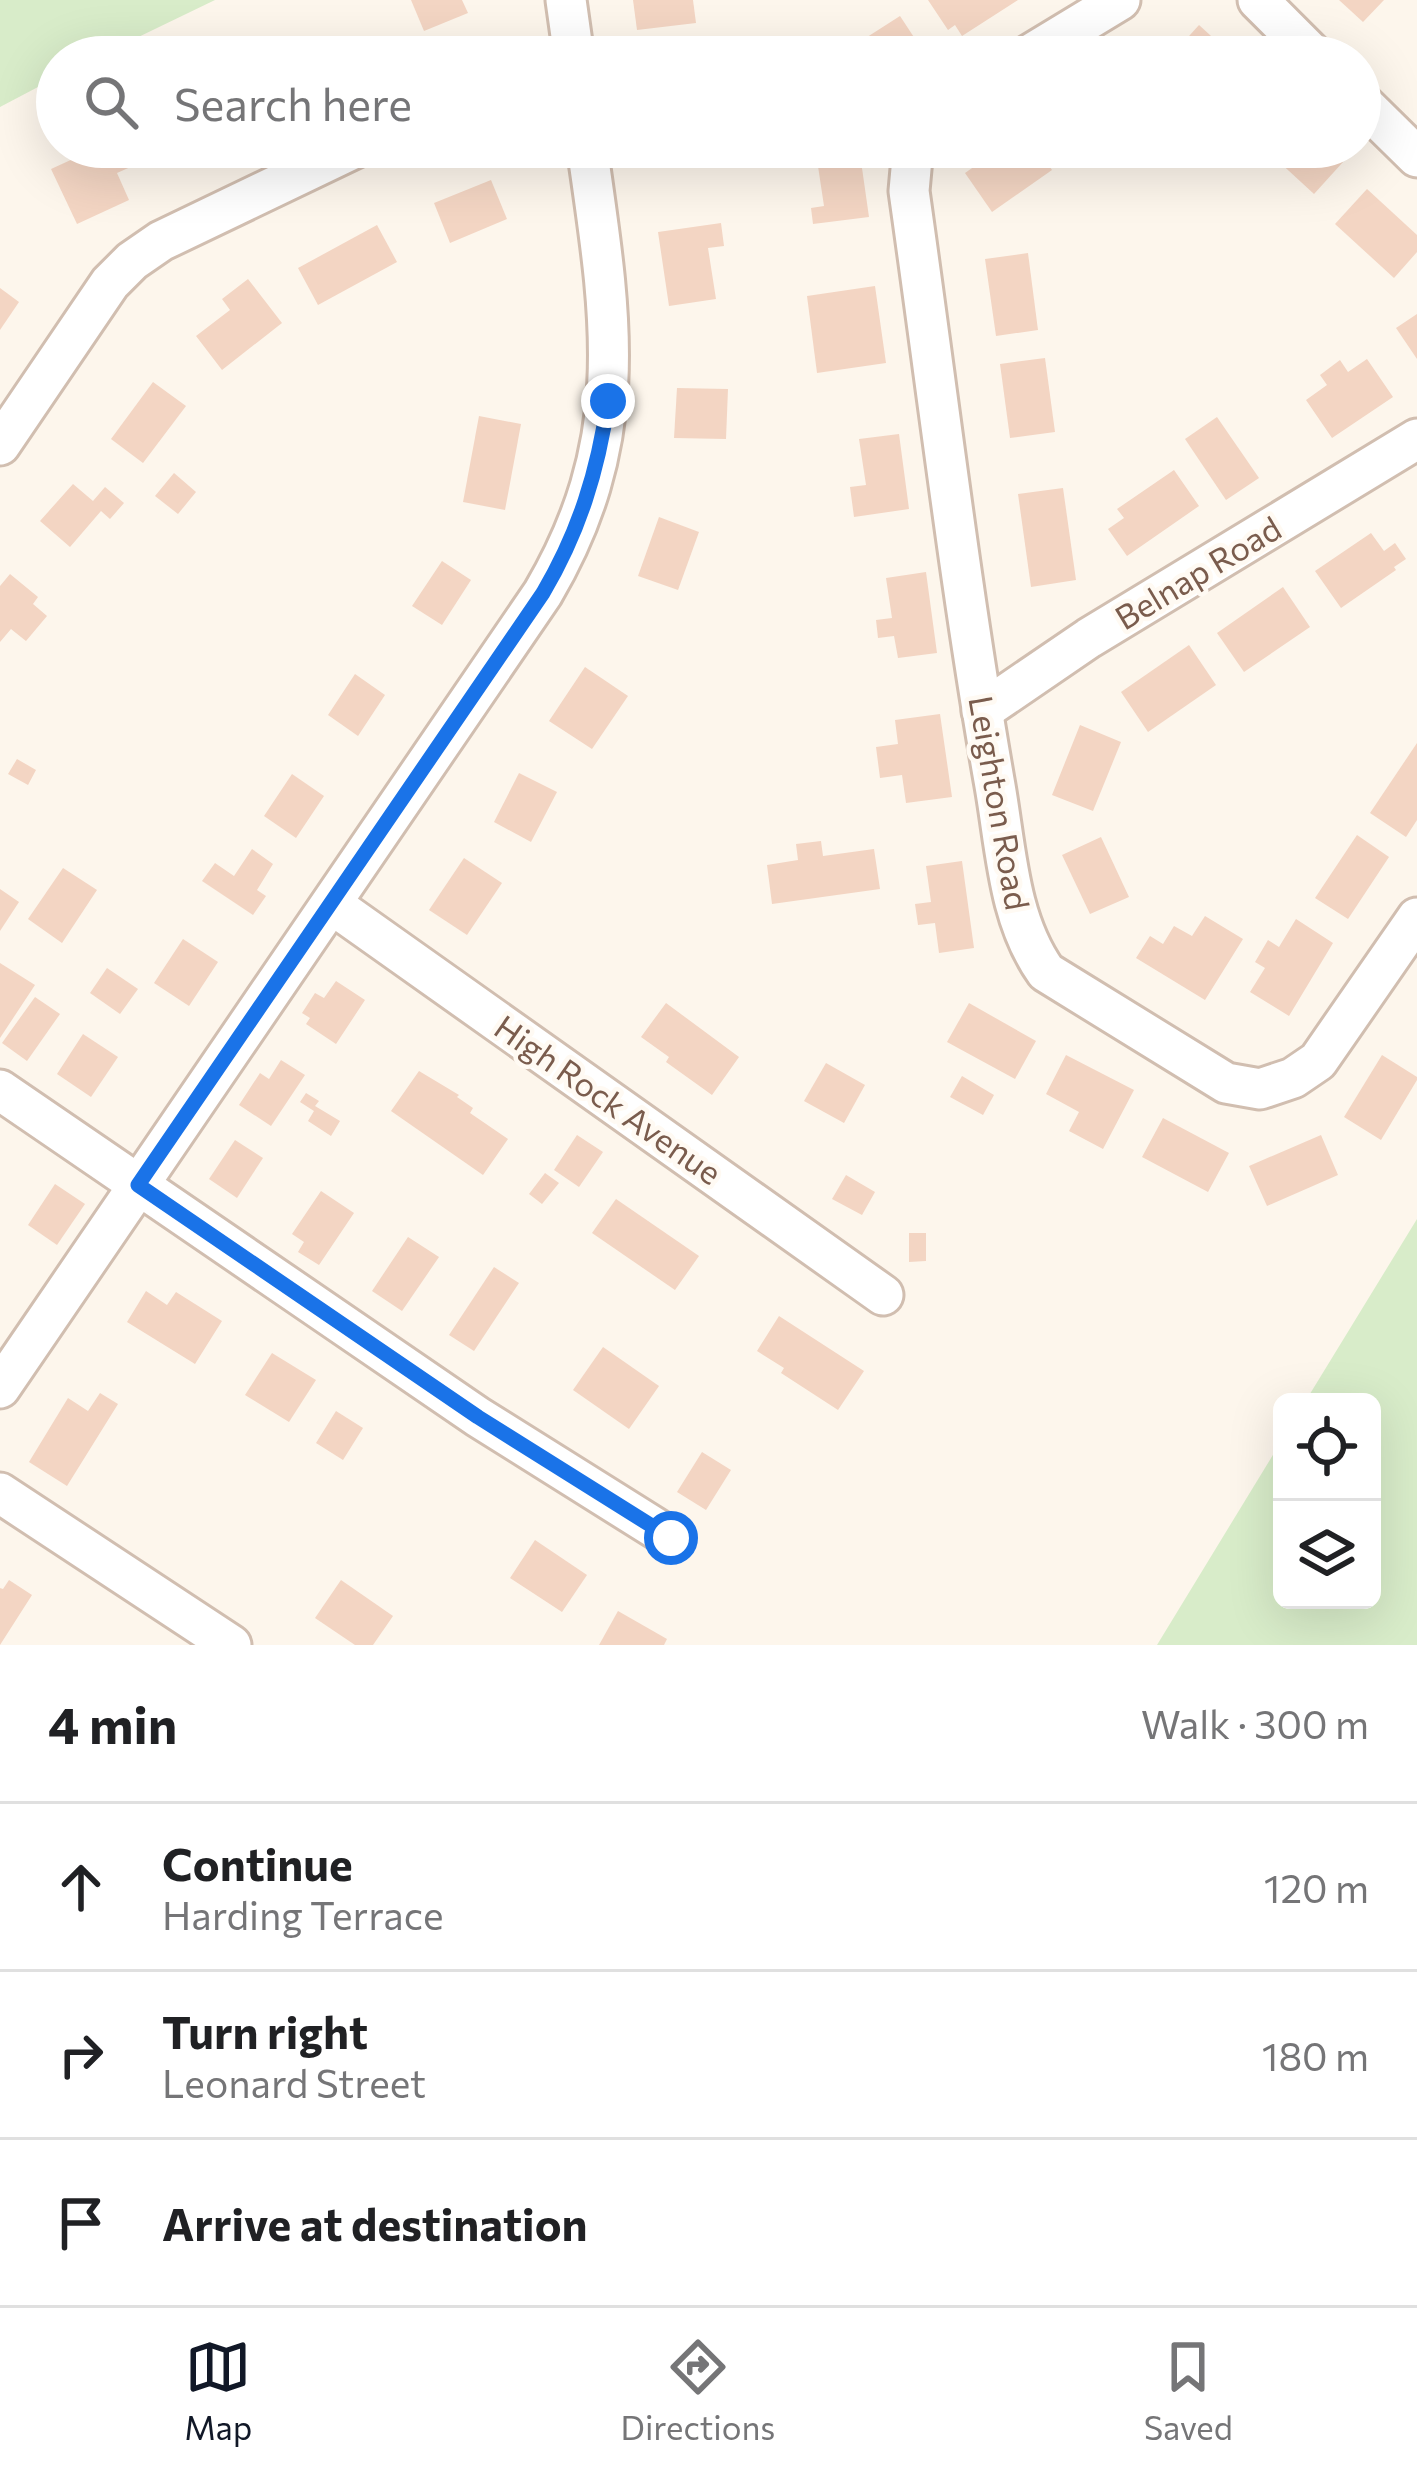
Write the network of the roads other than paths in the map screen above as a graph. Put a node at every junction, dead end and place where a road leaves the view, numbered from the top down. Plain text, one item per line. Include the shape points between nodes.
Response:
1 (566, 0) edge
2 (1120, 0) edge
3 (1258, 0) edge
4 (565, 36) edge
5 (1061, 36) edge
6 (1295, 36) edge
7 (1381, 122) edge
8 (1417, 157) edge
9 (313, 168) edge
10 (590, 168) edge
11 (911, 168) edge
12 (1417, 439) edge
13 (0, 445) edge
14 (982, 711) junction
15 (333, 904) junction
16 (1417, 918) edge
17 (0, 1090) edge
18 (138, 1185) junction
19 (883, 1295) dead end
20 (0, 1388) edge
21 (0, 1492) edge
22 (671, 1538) dead end
23 (232, 1645) edge

1 - 4 street
2 - 5 street
3 - 6 street
7 - 8 street
9 - 13 street via 132,261
10 - 15 street via 611,351 601,451 587,500 543,593
11 - 14 street, Leighton Road
12 - 14 street, Belnap Road
14 - 16 street, Leighton Road via 1028,946 1046,972 1226,1083 1260,1089 1318,1061
15 - 18 street
15 - 19 street, High Rock Avenue
17 - 18 street
18 - 20 street
18 - 22 street
21 - 23 street

